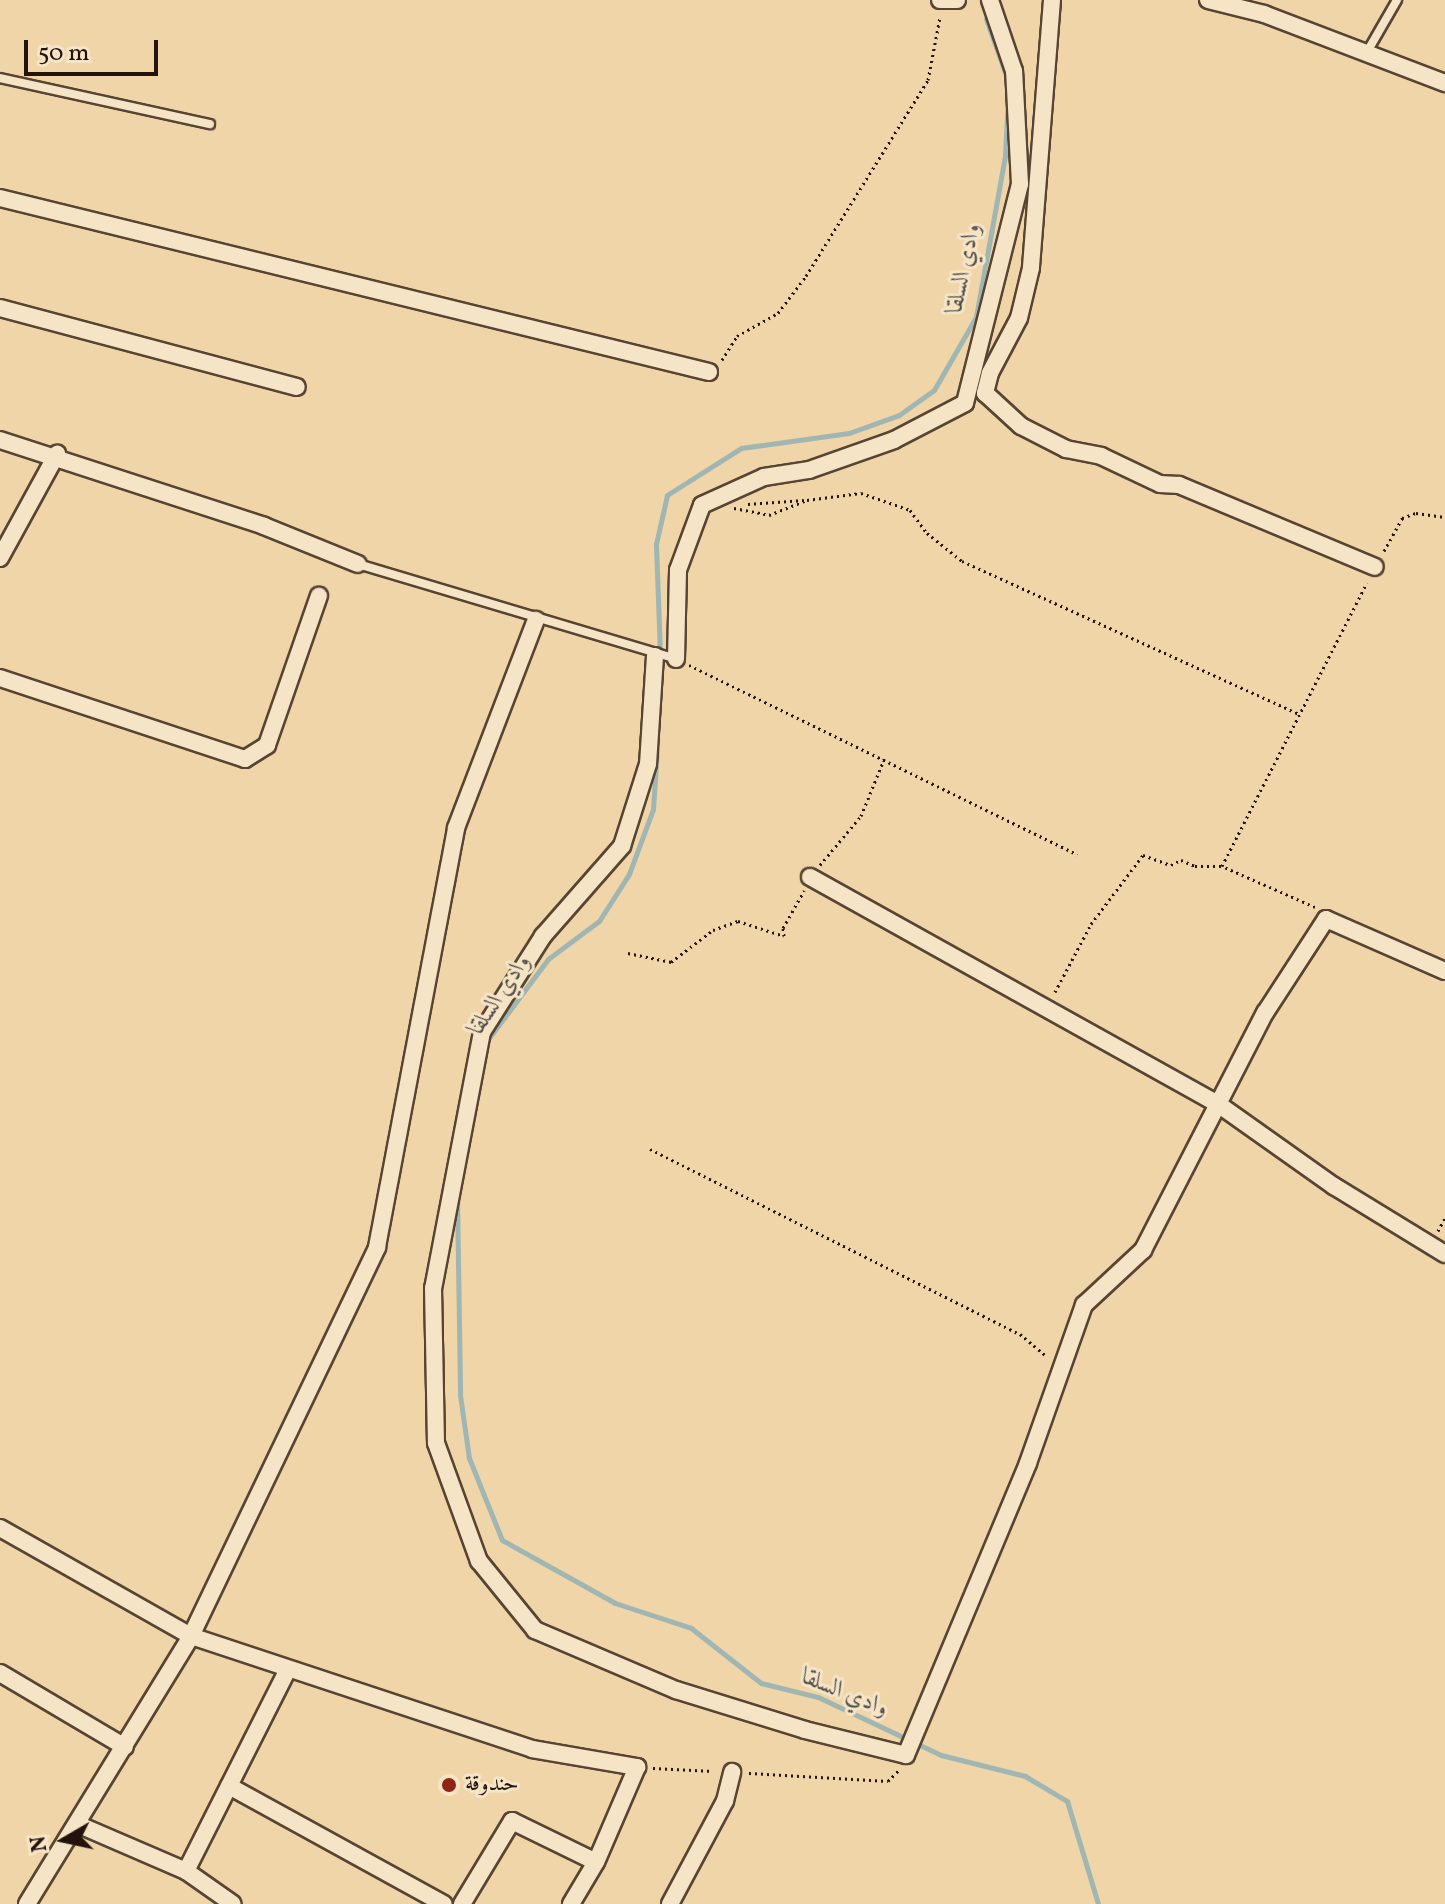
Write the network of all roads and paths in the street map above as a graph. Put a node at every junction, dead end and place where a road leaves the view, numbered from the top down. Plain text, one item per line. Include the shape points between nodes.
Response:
1 (942, 0) edge
2 (957, 0) edge
3 (990, 0) edge
4 (1052, 0) edge
5 (1208, 0) edge
6 (1397, 0) edge
7 (1267, 7) edge
8 (1367, 52) junction
9 (0, 78) edge
10 (1445, 83) edge
11 (210, 124) dead end
12 (0, 198) edge
13 (0, 308) edge
14 (709, 372) joint
15 (297, 387) dead end
16 (0, 440) edge
17 (57, 454) junction
18 (807, 500) junction
19 (1445, 517) edge
20 (0, 558) edge
21 (358, 564) joint
22 (1375, 567) junction
23 (319, 596) dead end
24 (536, 620) junction
25 (655, 656) junction
26 (676, 659) junction
27 (0, 678) edge
28 (1300, 714) junction
29 (885, 757) junction
30 (1077, 854) dead end
31 (1222, 866) junction
32 (810, 877) junction
33 (1326, 919) junction
34 (628, 953) dead end
35 (1445, 971) edge
36 (1050, 1011) junction
37 (1218, 1104) junction
38 (650, 1149) dead end
39 (1445, 1254) edge
40 (1062, 1368) junction
41 (0, 1528) edge
42 (191, 1636) junction
43 (288, 1669) junction
44 (0, 1673) edge
45 (125, 1747) junction
46 (906, 1755) junction
47 (637, 1767) junction
48 (732, 1772) junction
49 (229, 1786) junction
50 (77, 1824) junction
51 (596, 1862) junction
52 (186, 1871) junction
53 (27, 1904) edge
54 (233, 1904) edge
55 (444, 1904) edge
56 (462, 1904) edge
57 (571, 1904) edge
58 (670, 1904) edge

1 - 2 street
1 - 14 path via 928,80 806,276 778,313 737,336 715,371
3 - 26 street via 1014,71 1020,184 965,403 894,440 809,470 764,477 702,505 678,570
4 - 22 street via 1031,268 1019,318 985,393 1021,426 1066,449 1101,456 1160,484 1179,485
5 - 7 street
6 - 8 lane
7 - 8 street
8 - 10 street
9 - 11 lane
12 - 14 street
13 - 15 street
16 - 17 street
17 - 20 street
17 - 21 street
18 - 18 path via 769,515 733,508 761,501
18 - 28 path via 861,493 910,510 927,533 962,561 1150,641
19 - 22 path via 1416,513 1402,518
21 - 24 lane
22 - 28 path
23 - 27 street via 267,745 245,759
24 - 25 lane
24 - 42 street via 456,828 377,1247
25 - 26 lane
25 - 46 street via 648,764 622,846 543,936 482,1032 433,1288 436,1443 479,1561 535,1630 676,1690
26 - 29 path
28 - 31 path
29 - 30 path
29 - 32 path via 861,816
31 - 33 path via 1318,908
31 - 36 path via 1181,860 1171,865 1143,855 1106,901 1059,977
32 - 34 path via 783,928 784,936 738,921 713,930 671,962
32 - 36 street
33 - 35 street
33 - 37 street via 1265,1013
36 - 37 street
37 - 39 street via 1334,1186
37 - 40 street via 1143,1250 1084,1305
38 - 40 path via 1020,1334
40 - 46 street
41 - 42 street
42 - 43 street
42 - 45 street
43 - 47 street via 532,1749
43 - 49 street
44 - 45 street
45 - 50 street
46 - 48 path via 907,1763 888,1781
47 - 48 path
47 - 51 street
48 - 58 street via 725,1801
49 - 52 street
49 - 55 street
50 - 52 street
50 - 53 street
51 - 56 street via 512,1821
51 - 57 street
52 - 54 street

